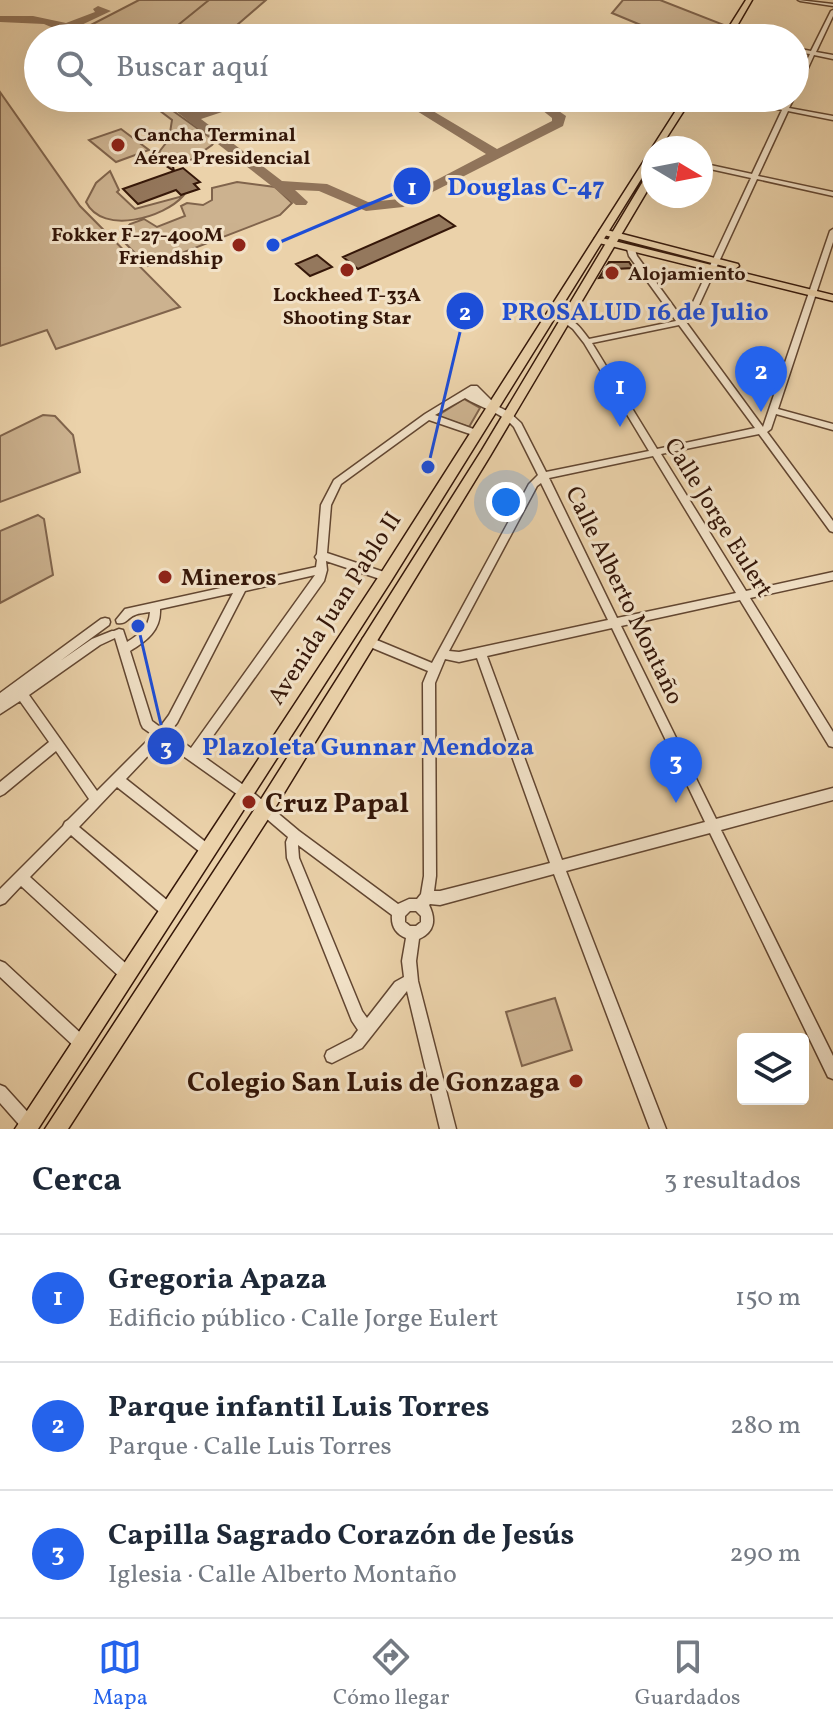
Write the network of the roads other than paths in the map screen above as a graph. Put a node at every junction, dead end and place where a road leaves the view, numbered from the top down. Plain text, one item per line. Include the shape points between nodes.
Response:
1 (749, 0) edge
2 (757, 0) edge
3 (800, 0) edge
4 (833, 8) edge
5 (734, 24) edge
6 (742, 24) edge
7 (809, 52) edge
8 (812, 53) junction
9 (833, 57) edge
10 (809, 60) edge
11 (679, 112) edge
12 (690, 112) edge
13 (785, 112) edge
14 (802, 112) edge
15 (833, 118) edge
16 (663, 136) edge
17 (675, 136) edge
18 (713, 168) edge
19 (641, 171) edge
20 (755, 177) junction
21 (641, 193) edge
22 (833, 194) edge
23 (833, 231) edge
24 (600, 236) junction
25 (613, 240) junction
26 (631, 249) junction
27 (714, 265) junction
28 (813, 290) junction
29 (833, 290) edge
30 (833, 298) edge
31 (565, 320) junction
32 (681, 322) junction
33 (587, 342) junction
34 (493, 407) junction
35 (776, 411) junction
36 (508, 415) junction
37 (428, 416) junction
38 (833, 427) edge
39 (763, 432) junction
40 (476, 433) junction
41 (654, 453) junction
42 (543, 476) junction
43 (833, 528) edge
44 (320, 557) junction
45 (322, 570) junction
46 (833, 576) edge
47 (386, 577) junction
48 (241, 588) junction
49 (741, 596) junction
50 (155, 607) junction
51 (613, 622) junction
52 (117, 629) junction
53 (367, 641) junction
54 (123, 649) junction
55 (480, 652) junction
56 (442, 654) junction
57 (434, 669) junction
58 (22, 694) junction
59 (0, 699) edge
60 (0, 709) edge
61 (162, 734) junction
62 (833, 742) edge
63 (57, 743) junction
64 (193, 754) junction
65 (116, 779) junction
66 (0, 790) edge
67 (245, 793) junction
68 (833, 794) edge
69 (96, 799) junction
70 (264, 810) junction
71 (69, 826) junction
72 (713, 826) junction
73 (295, 835) junction
74 (208, 851) junction
75 (558, 867) junction
76 (20, 877) junction
77 (0, 898) edge
78 (424, 902) junction
79 (169, 911) junction
80 (400, 913) junction
81 (413, 934) junction
82 (0, 968) edge
83 (127, 974) junction
84 (411, 981) junction
85 (367, 1031) junction
86 (82, 1044) junction
87 (332, 1056) dead end
88 (833, 1072) edge
89 (0, 1092) edge
90 (28, 1126) edge
91 (56, 1129) edge
92 (448, 1129) edge
93 (658, 1129) edge

1 - 5 highway
2 - 6 highway
3 - 4 street
4 - 8 street
7 - 8 street
8 - 9 street
8 - 10 street
11 - 16 highway, Avenida Juan Pablo II
12 - 17 highway
13 - 20 street
14 - 15 street
18 - 20 street
19 - 24 highway, Avenida Juan Pablo II
20 - 22 street
20 - 27 street
21 - 25 highway, Avenida Juan Pablo II
23 - 28 street
24 - 25 main road
24 - 34 highway, Avenida Juan Pablo II
25 - 26 main road
25 - 27 main road
25 - 31 highway, Avenida Juan Pablo II
26 - 27 main road
26 - 32 street
27 - 28 main road
27 - 32 street via 693,312
28 - 29 main road
28 - 30 main road
28 - 35 street
31 - 33 street, Calle Jorge Eulert
31 - 36 highway, Avenida Juan Pablo II
32 - 33 street
32 - 39 street
33 - 41 street, Calle Jorge Eulert
34 - 36 street, Calle Alberto Montaño
34 - 37 street, Calle Alberto Montaño via 479,404 470,391
34 - 40 highway, Avenida Juan Pablo II
35 - 38 street
35 - 39 street
36 - 42 street, Calle Alberto Montaño
36 - 53 highway, Avenida Juan Pablo II
37 - 40 street
37 - 44 street via 337,482 326,505
39 - 41 street
39 - 43 street
40 - 47 highway, Avenida Juan Pablo II
41 - 42 street
41 - 49 street, Calle Jorge Eulert
42 - 51 street, Calle Alberto Montaño
42 - 56 street
44 - 45 street
44 - 47 street
45 - 48 street
45 - 64 street
46 - 49 street
47 - 67 highway, Avenida Juan Pablo II
48 - 50 street
48 - 61 street
49 - 51 street
49 - 62 street, Calle Jorge Eulert
50 - 52 street via 129,612
50 - 54 street via 151,629
51 - 55 street
51 - 72 street, Calle Alberto Montaño
52 - 54 street
52 - 58 street
52 - 59 street via 111,618
53 - 57 street
53 - 70 highway, Avenida Juan Pablo II
54 - 61 street via 142,715
55 - 56 street
55 - 75 street
56 - 57 street
57 - 78 street via 429,683 430,876
58 - 60 street
58 - 63 street
61 - 64 street
61 - 65 street
63 - 66 street
63 - 69 street
64 - 67 street
65 - 69 street
65 - 74 street
67 - 70 street
67 - 74 highway, Avenida Juan Pablo II
68 - 72 street
69 - 71 street
70 - 73 street
70 - 91 highway, Avenida Juan Pablo II
71 - 76 street
71 - 79 street
72 - 75 street
72 - 88 street, Calle Alberto Montaño
73 - 80 street
73 - 85 street via 293,858
74 - 79 highway, Avenida Juan Pablo II
75 - 78 street
75 - 93 street
76 - 77 street
76 - 83 street
78 - 80 street
78 - 81 street via 427,923
79 - 83 highway, Avenida Juan Pablo II
80 - 81 street via 401,927
81 - 84 street
82 - 86 street
83 - 86 highway, Avenida Juan Pablo II
84 - 85 street via 400,987
84 - 92 street
85 - 87 street
86 - 90 highway, Avenida Juan Pablo II
89 - 90 street

